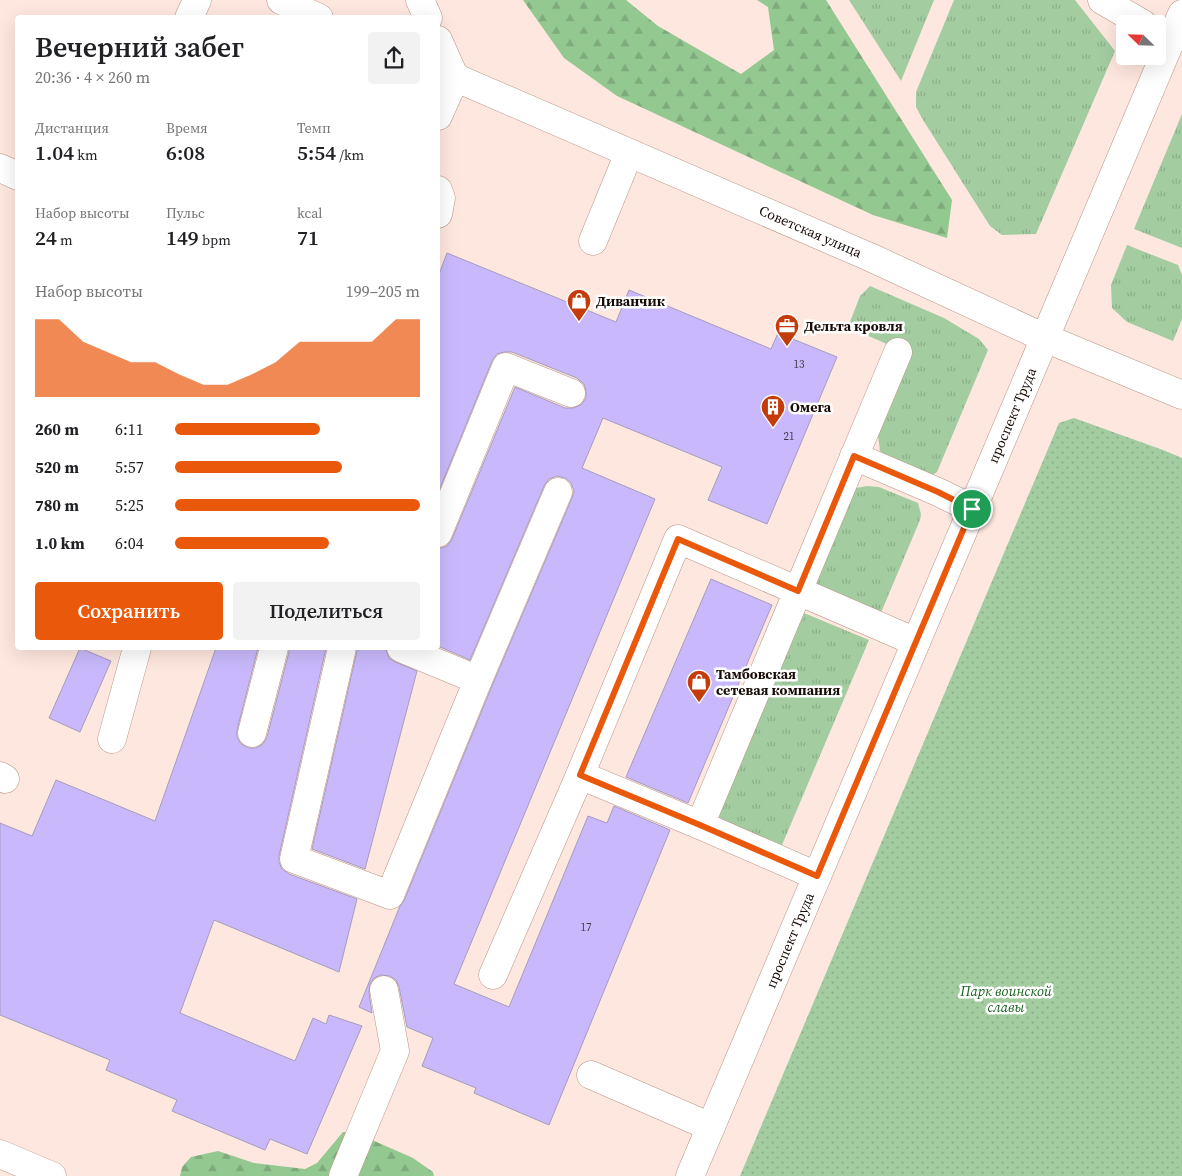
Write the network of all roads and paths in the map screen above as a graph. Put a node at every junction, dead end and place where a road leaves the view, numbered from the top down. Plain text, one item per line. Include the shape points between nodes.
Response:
1 (197, 0) edge
2 (281, 0) edge
3 (420, 0) edge
4 (1102, 0) edge
5 (190, 15) edge
6 (313, 15) edge
7 (427, 15) edge
8 (1128, 15) edge
9 (1171, 27) edge
10 (440, 48) edge
11 (446, 74) edge
12 (440, 106) edge
13 (629, 153) junction
14 (0, 168) edge
15 (15, 175) edge
16 (593, 241) dead end
17 (1045, 338) junction
18 (898, 352) dead end
19 (572, 393) dead end
20 (1182, 395) edge
21 (854, 456) junction
22 (558, 492) dead end
23 (972, 509) junction
24 (440, 528) edge
25 (798, 591) junction
26 (916, 642) junction
27 (136, 650) edge
28 (273, 650) edge
29 (342, 650) edge
30 (407, 650) edge
31 (478, 680) junction
32 (252, 733) dead end
33 (112, 740) dead end
34 (580, 775) junction
35 (700, 825) junction
36 (817, 876) junction
37 (493, 975) dead end
38 (384, 990) dead end
39 (591, 1076) dead end
40 (711, 1126) junction
41 (0, 1154) edge
42 (52, 1176) edge
43 (342, 1176) edge
44 (690, 1176) edge

1 - 5 street
2 - 6 street
3 - 7 street
4 - 8 street
9 - 17 street, проспект Труда
10 - 11 street
11 - 12 street
11 - 13 street, Советская улица
13 - 16 street
13 - 17 street, Советская улица
14 - 15 street
17 - 20 street, Советская улица
17 - 23 street, проспект Труда
18 - 21 street
19 - 24 street via 506,367
21 - 23 street
21 - 25 street
22 - 31 street
23 - 26 street, проспект Труда
25 - 26 street
25 - 34 street via 678,539
25 - 35 street
26 - 36 street, проспект Труда
27 - 33 street
28 - 32 street
29 - 31 street via 294,859 390,895
30 - 31 street
34 - 35 street
34 - 37 street
35 - 36 street
36 - 40 street, проспект Труда
38 - 43 street via 395,1051
39 - 40 street
40 - 44 street, проспект Труда
41 - 42 street

